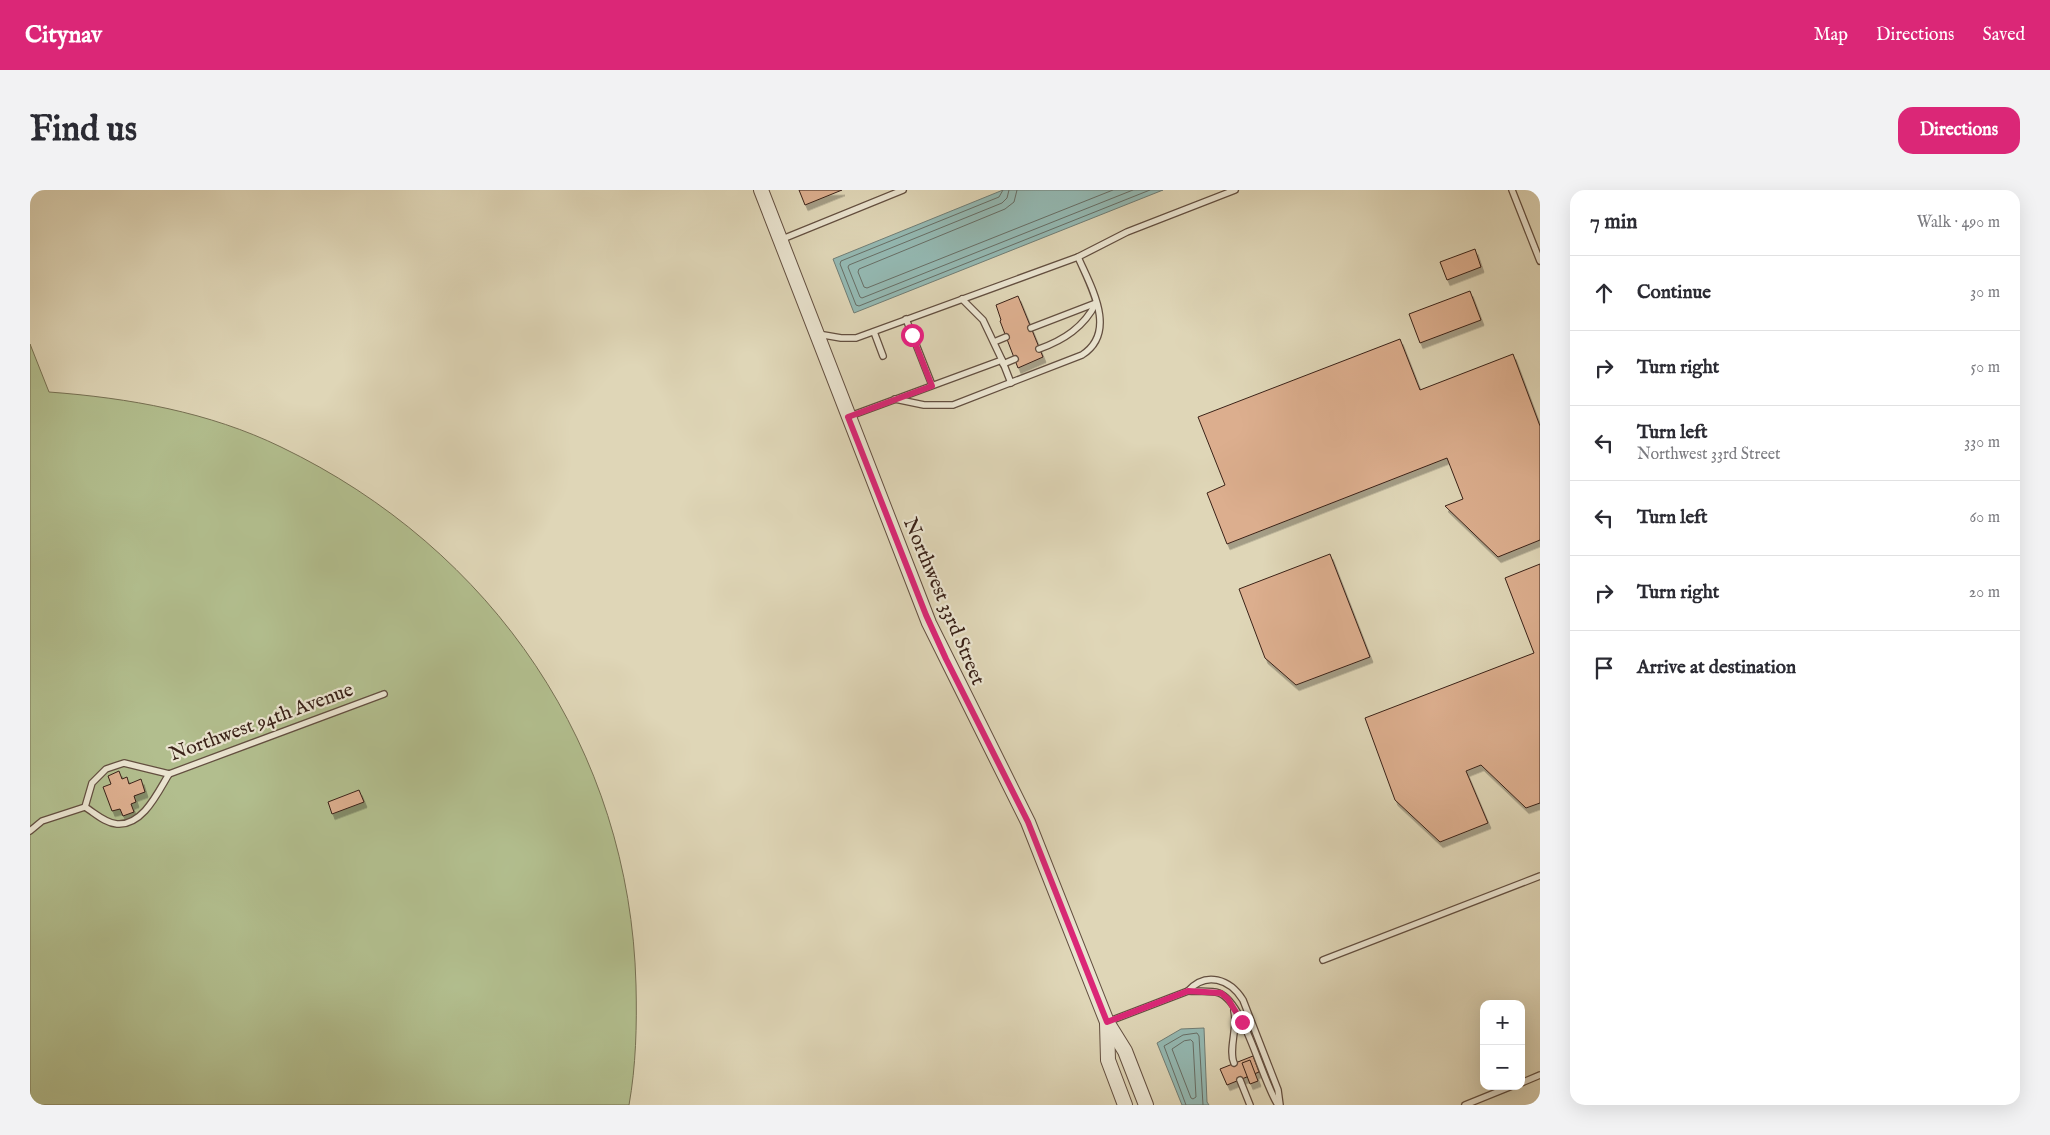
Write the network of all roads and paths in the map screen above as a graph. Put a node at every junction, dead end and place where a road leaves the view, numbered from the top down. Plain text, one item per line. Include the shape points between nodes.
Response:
1 (761, 190) edge
2 (903, 190) edge
3 (1235, 190) edge
4 (1512, 190) edge
5 (780, 240) junction
6 (1078, 257) junction
7 (1540, 261) edge
8 (962, 299) junction
9 (1096, 302) junction
10 (906, 319) junction
11 (1030, 328) dead end
12 (874, 332) junction
13 (816, 333) junction
14 (1006, 337) dead end
15 (994, 342) junction
16 (1039, 349) dead end
17 (883, 356) dead end
18 (1015, 359) dead end
19 (1002, 362) junction
20 (1011, 382) junction
21 (932, 386) junction
22 (895, 399) junction
23 (848, 417) junction
24 (384, 694) dead end
25 (169, 774) junction
26 (86, 807) junction
27 (30, 831) edge
28 (1540, 876) edge
29 (1323, 960) dead end
30 (1188, 991) junction
31 (1233, 1007) junction
32 (1107, 1022) junction
33 (1234, 1063) dead end
34 (1540, 1075) edge
35 (1240, 1080) dead end
36 (1525, 1081) edge
37 (1502, 1090) edge
38 (1125, 1105) edge
39 (1146, 1105) edge
40 (1250, 1105) edge
41 (1279, 1105) edge
42 (1465, 1105) edge

1 - 5 street, Northwest 33rd Street
2 - 5 lane
3 - 6 lane via 1127,232
4 - 7 lane
5 - 13 street, Northwest 33rd Street
6 - 8 lane
6 - 9 lane
8 - 10 lane
8 - 15 lane via 983,320
9 - 11 lane
9 - 16 lane via 1081,325 1066,337
9 - 20 lane via 1100,327 1096,343 1090,350
10 - 12 lane
10 - 21 lane
12 - 13 lane via 848,339
12 - 17 lane
13 - 23 street, Northwest 33rd Street
14 - 15 lane
15 - 19 lane
18 - 19 lane
19 - 20 lane
19 - 21 lane
20 - 22 lane via 946,406
21 - 22 lane
22 - 23 lane
23 - 32 street, Northwest 33rd Street via 926,615 1028,822
24 - 25 lane, Northwest 94th Avenue
25 - 26 lane, Northwest 94th Avenue via 124,763 106,769 92,783
25 - 26 lane via 145,811 133,820 117,824 102,819
26 - 27 lane via 42,822
28 - 29 lane
30 - 31 lane via 1221,993
30 - 32 lane
30 - 41 lane via 1195,983 1212,979 1225,982 1238,993 1278,1090
31 - 33 lane via 1236,1024
31 - 41 lane via 1247,1032 1271,1095
32 - 38 street, Northwest 33rd Street via 1108,1060
32 - 39 street, Northwest 33rd Street via 1125,1051
34 - 36 lane
35 - 40 lane
37 - 42 lane

